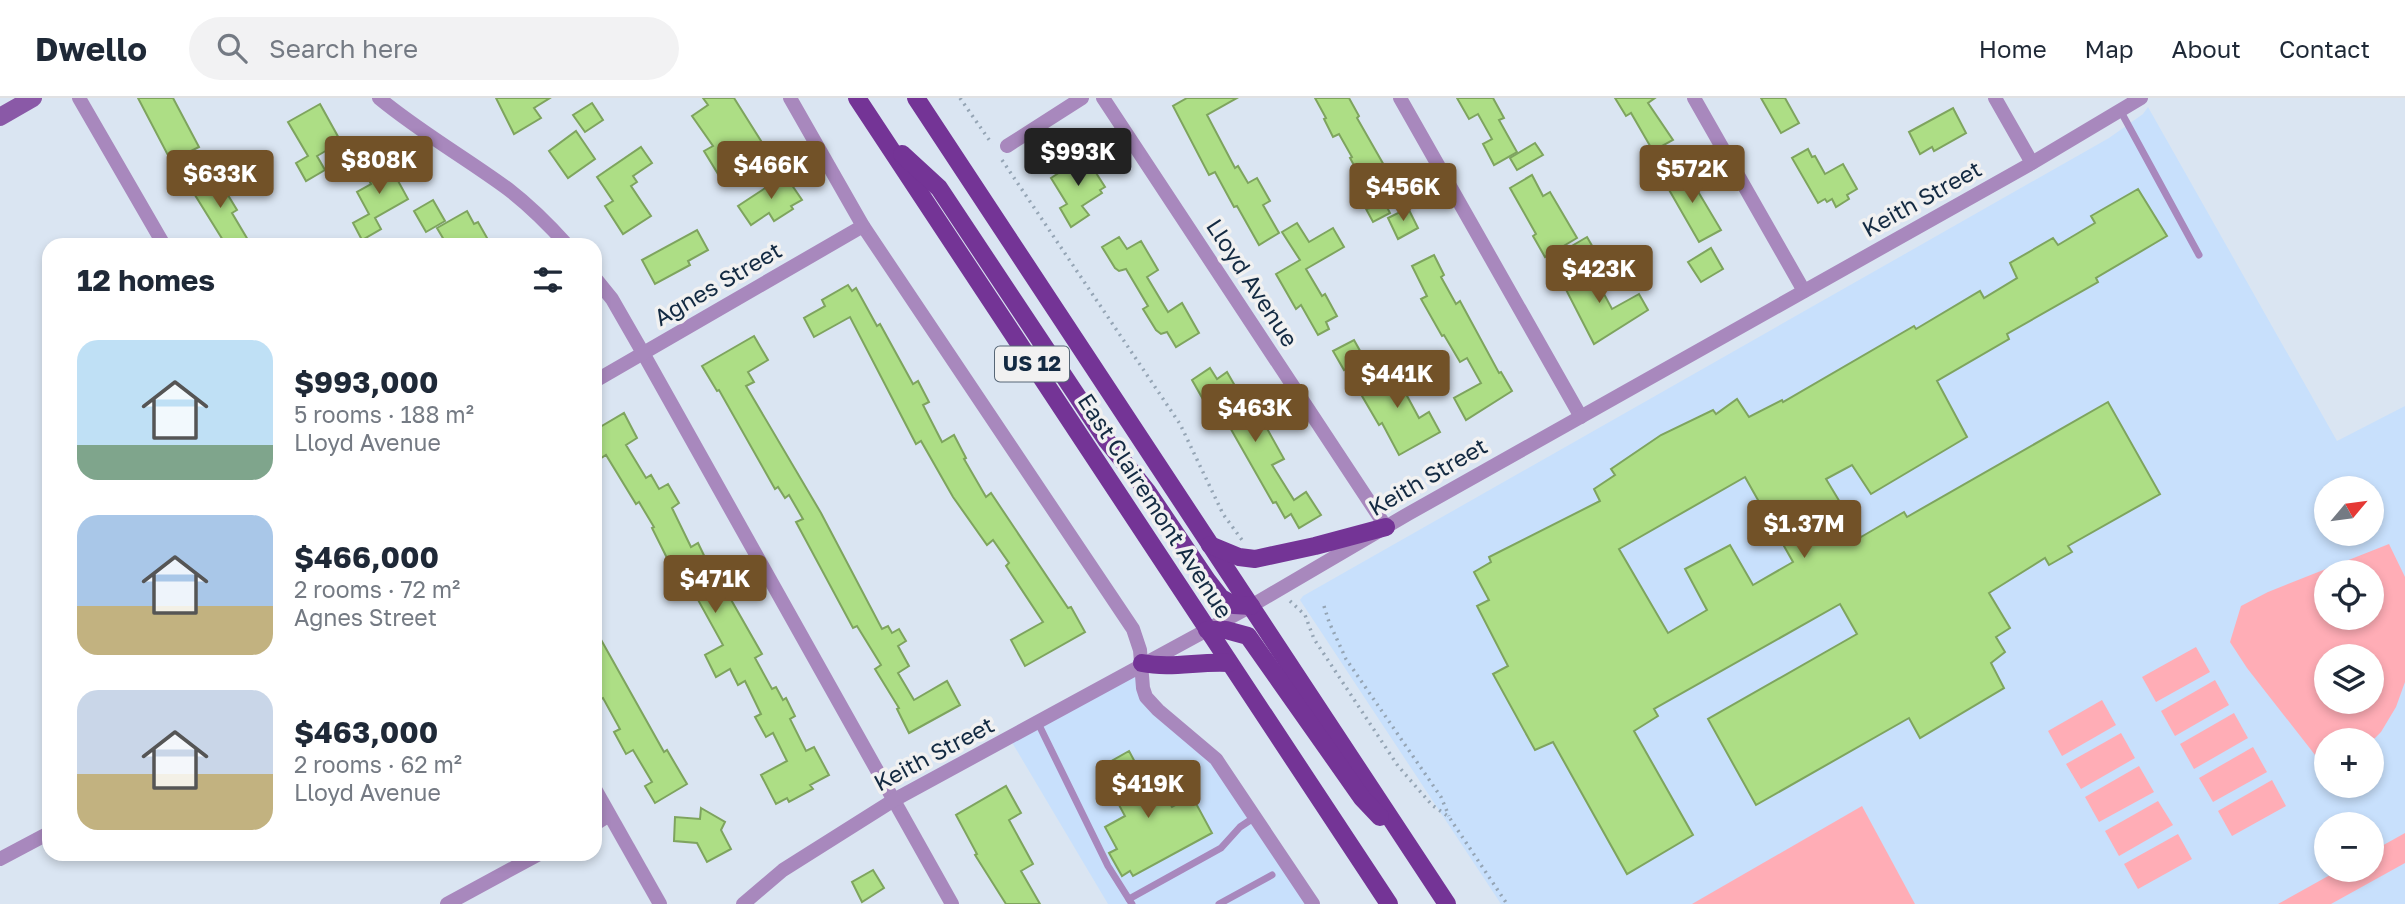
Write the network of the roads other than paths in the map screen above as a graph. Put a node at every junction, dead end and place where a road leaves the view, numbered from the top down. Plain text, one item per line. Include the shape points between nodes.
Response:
1 (33, 98) edge
2 (79, 98) edge
3 (380, 98) edge
4 (790, 98) edge
5 (857, 98) edge
6 (916, 98) edge
7 (1082, 98) edge
8 (1103, 98) edge
9 (1400, 98) edge
10 (1694, 98) edge
11 (1995, 98) edge
12 (2141, 98) edge
13 (2120, 110) junction
14 (0, 117) edge
15 (882, 135) junction
16 (1007, 146) dead end
17 (2032, 163) junction
18 (863, 226) junction
19 (160, 238) edge
20 (561, 238) edge
21 (2199, 255) dead end
22 (602, 287) edge
23 (1804, 291) junction
24 (643, 353) junction
25 (602, 377) edge
26 (1581, 417) junction
27 (1386, 527) junction
28 (1208, 544) junction
29 (1251, 606) junction
30 (1207, 630) junction
31 (1142, 663) junction
32 (1229, 663) junction
33 (1038, 723) junction
34 (894, 800) junction
35 (602, 802) edge
36 (609, 816) junction
37 (1256, 816) junction
38 (602, 820) edge
39 (42, 837) edge
40 (1407, 844) junction
41 (0, 859) edge
42 (526, 861) edge
43 (1272, 875) dead end
44 (1131, 902) edge
45 (447, 904) edge
46 (660, 904) edge
47 (743, 904) edge
48 (952, 904) edge
49 (1219, 904) edge
50 (1313, 904) edge
51 (1390, 904) edge
52 (1447, 904) edge

1 - 14 street
2 - 19 street
3 - 20 street via 509,190
4 - 18 street
5 - 15 main road, East Clairemont Avenue / US 12
6 - 28 main road, East Clairemont Avenue / US 12
7 - 16 street
8 - 27 street, Lloyd Avenue
9 - 26 street
10 - 23 street
11 - 17 street
12 - 13 street, Keith Street
13 - 17 street, Keith Street
13 - 21 lane
15 - 29 main road via 939,188 1107,441 1221,598
15 - 30 main road, East Clairemont Avenue / US 12
17 - 23 street, Keith Street
18 - 24 street, Agnes Street
18 - 31 street via 1133,629
22 - 24 street
23 - 26 street, Keith Street
24 - 25 street, Agnes Street
24 - 34 street
26 - 27 street, Keith Street
27 - 28 main road via 1255,559
27 - 29 street, Keith Street
28 - 29 main road, East Clairemont Avenue / US 12
29 - 30 street, Keith Street
29 - 40 main road, East Clairemont Avenue / US 12
30 - 31 street, Keith Street
30 - 32 main road, East Clairemont Avenue / US 12
30 - 40 main road via 1248,636 1362,799
31 - 32 main road via 1160,667
31 - 33 street, Keith Street
31 - 37 street via 1143,688 1152,704 1216,759
32 - 51 main road, East Clairemont Avenue / US 12
33 - 34 street, Keith Street
33 - 44 lane via 1108,866
34 - 47 street, Keith Street via 783,870
34 - 48 street
35 - 36 street
36 - 38 street
36 - 46 street
37 - 44 lane via 1221,848
37 - 50 street
39 - 41 street
40 - 52 main road, East Clairemont Avenue / US 12
42 - 45 street
43 - 49 lane

